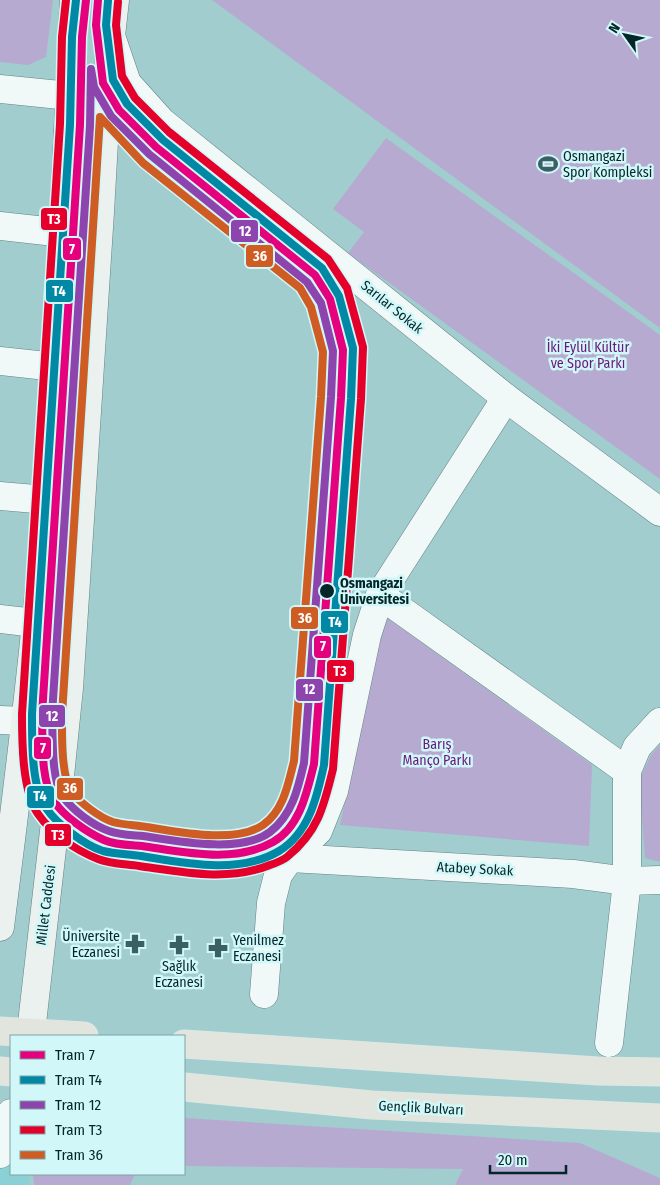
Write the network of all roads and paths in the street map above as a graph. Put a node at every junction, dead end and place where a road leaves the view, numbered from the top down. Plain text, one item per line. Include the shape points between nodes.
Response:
1 (74, 0) edge
2 (115, 0) edge
3 (111, 36) junction
4 (0, 89) edge
5 (70, 96) junction
6 (0, 226) edge
7 (64, 233) junction
8 (0, 361) edge
9 (56, 367) junction
10 (506, 398) junction
11 (0, 496) edge
12 (47, 500) junction
13 (660, 512) edge
14 (380, 595) junction
15 (0, 619) edge
16 (35, 623) junction
17 (13, 721) edge
18 (660, 722) edge
19 (627, 771) junction
20 (290, 858) junction
21 (660, 880) edge
22 (626, 881) junction
23 (0, 928) edge
24 (264, 994) dead end
25 (0, 1030) edge
26 (30, 1034) edge
27 (57, 1035) edge
28 (609, 1043) dead end
29 (185, 1044) edge
30 (660, 1072) edge
31 (185, 1086) edge
32 (10, 1118) edge
33 (660, 1118) edge
34 (0, 1154) edge

1 - 5 main road
2 - 3 main road, Millet Caddesi
3 - 10 street, Sarılar Sokak via 127,84 162,122
3 - 26 main road, Millet Caddesi via 69,688
4 - 5 street
5 - 7 main road
6 - 7 street
7 - 9 main road
8 - 9 street
9 - 12 main road
10 - 13 street, Sarılar Sokak
10 - 14 street
11 - 12 street
12 - 16 main road
14 - 19 street
14 - 20 street via 367,635 334,791 318,831
15 - 16 street
16 - 17 main road
17 - 23 main road
18 - 19 street via 637,748
19 - 22 street
20 - 22 street, Atabey Sokak via 573,874
20 - 24 street via 278,875 271,903
21 - 22 street, Atabey Sokak
22 - 28 street
25 - 26 highway
26 - 27 highway
29 - 30 highway via 598,1071
31 - 33 highway, Gençlik Bulvarı via 372,1106
32 - 34 street

